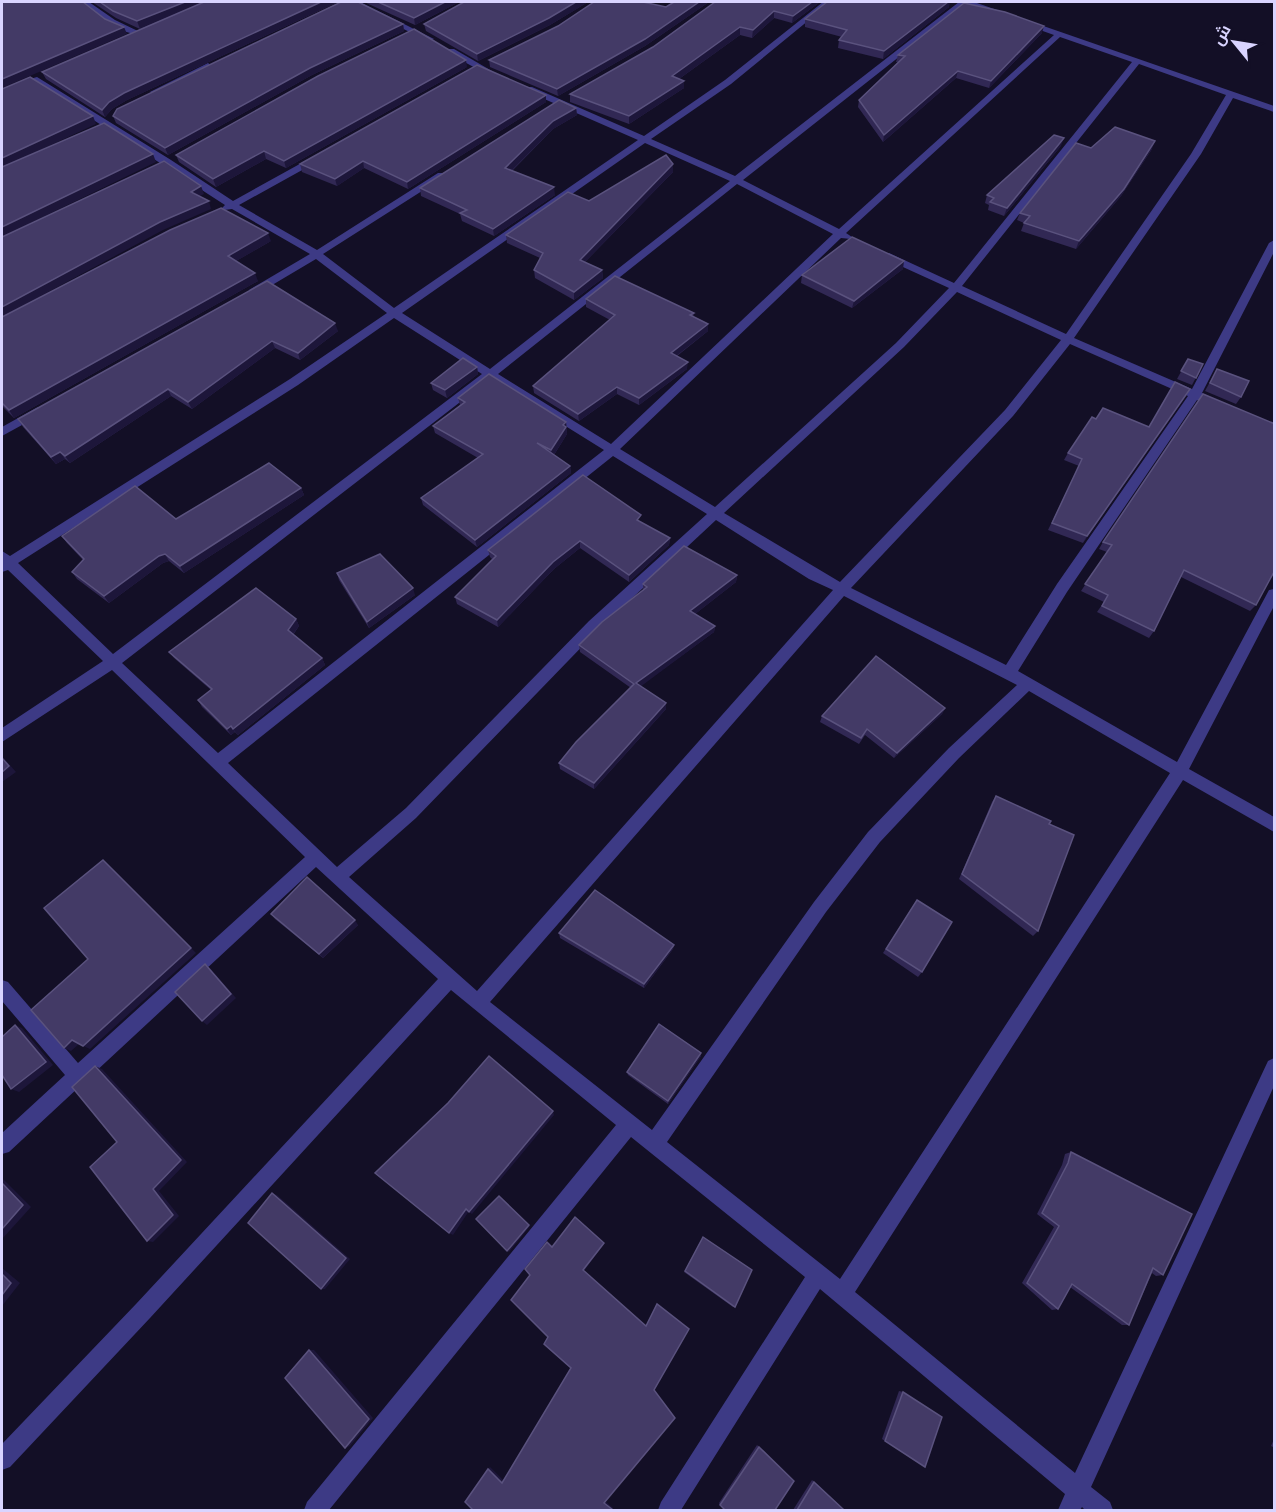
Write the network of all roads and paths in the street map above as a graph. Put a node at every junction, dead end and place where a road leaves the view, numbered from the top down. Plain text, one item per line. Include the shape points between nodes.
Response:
1 (85, 2) edge
2 (355, 2) edge
3 (827, 2) edge
4 (963, 2) edge
5 (968, 2) edge
6 (426, 25) edge
7 (149, 28) edge
8 (416, 31) junction
9 (138, 33) junction
10 (1059, 34) junction
11 (128, 38) edge
12 (399, 39) edge
13 (219, 61) edge
14 (1137, 61) junction
15 (488, 62) edge
16 (473, 70) junction
17 (498, 76) edge
18 (34, 79) edge
19 (518, 84) edge
20 (1231, 94) junction
21 (568, 96) edge
22 (141, 99) edge
23 (558, 102) junction
24 (548, 108) edge
25 (1275, 109) edge
26 (643, 140) junction
27 (333, 149) edge
28 (447, 171) edge
29 (736, 180) junction
30 (227, 208) junction
31 (840, 233) junction
32 (1275, 243) edge
33 (315, 253) junction
34 (955, 288) junction
35 (240, 298) edge
36 (393, 312) junction
37 (1068, 339) junction
38 (490, 374) junction
39 (1195, 395) junction
40 (49, 405) edge
41 (1235, 411) edge
42 (2, 432) edge
43 (611, 451) junction
44 (717, 515) junction
45 (4, 562) edge
46 (842, 589) junction
47 (1275, 594) edge
48 (113, 662) junction
49 (1009, 673) junction
50 (1028, 683) junction
51 (2, 736) edge
52 (216, 763) junction
53 (1181, 770) junction
54 (1275, 825) edge
55 (316, 857) junction
56 (337, 877) junction
57 (451, 978) junction
58 (2, 988) edge
59 (478, 1003) junction
60 (1275, 1067) edge
61 (77, 1076) junction
62 (629, 1124) junction
63 (654, 1144) junction
64 (2, 1145) edge
65 (817, 1276) junction
66 (842, 1294) junction
67 (2, 1459) edge
68 (1080, 1490) junction
69 (315, 1510) edge
70 (669, 1510) edge
71 (1069, 1510) edge
72 (1102, 1510) edge

1 - 9 street via 112,22
2 - 8 street
3 - 26 street via 728,82
4 - 29 street
5 - 10 street
6 - 8 street
7 - 9 street
8 - 12 street
8 - 16 street
9 - 11 street
10 - 14 street
10 - 31 street
13 - 22 street
14 - 20 street
14 - 34 street
15 - 16 street
16 - 17 street
18 - 30 street via 168,162
19 - 23 street
20 - 25 street
20 - 37 street via 1196,154
21 - 23 street
23 - 24 street
23 - 26 street
26 - 29 street
26 - 36 street
27 - 30 street
28 - 33 street
29 - 31 street
29 - 38 street
30 - 33 street
31 - 34 street
31 - 43 street
32 - 39 street
33 - 35 street
33 - 36 street
34 - 37 street
34 - 44 street via 900,345
36 - 38 street
36 - 45 street via 294,382
37 - 39 street
37 - 46 street via 1009,413
38 - 43 street
38 - 48 street
39 - 41 street
39 - 49 street via 1062,588
40 - 42 street
43 - 44 street
43 - 52 street
44 - 46 street
44 - 56 street via 594,625 411,813
45 - 48 street
46 - 49 street
46 - 59 street
47 - 53 street
48 - 51 street
48 - 52 street
49 - 50 street
50 - 53 street
50 - 63 street via 874,837 820,907
52 - 55 street
53 - 54 street
53 - 66 street
55 - 56 street
55 - 61 street
56 - 57 street
57 - 59 street
57 - 67 street
58 - 61 street
59 - 62 street
60 - 68 street
61 - 64 street
62 - 63 street
62 - 69 street
63 - 65 street
65 - 66 street
65 - 70 street
66 - 68 street
68 - 71 street
68 - 72 street

